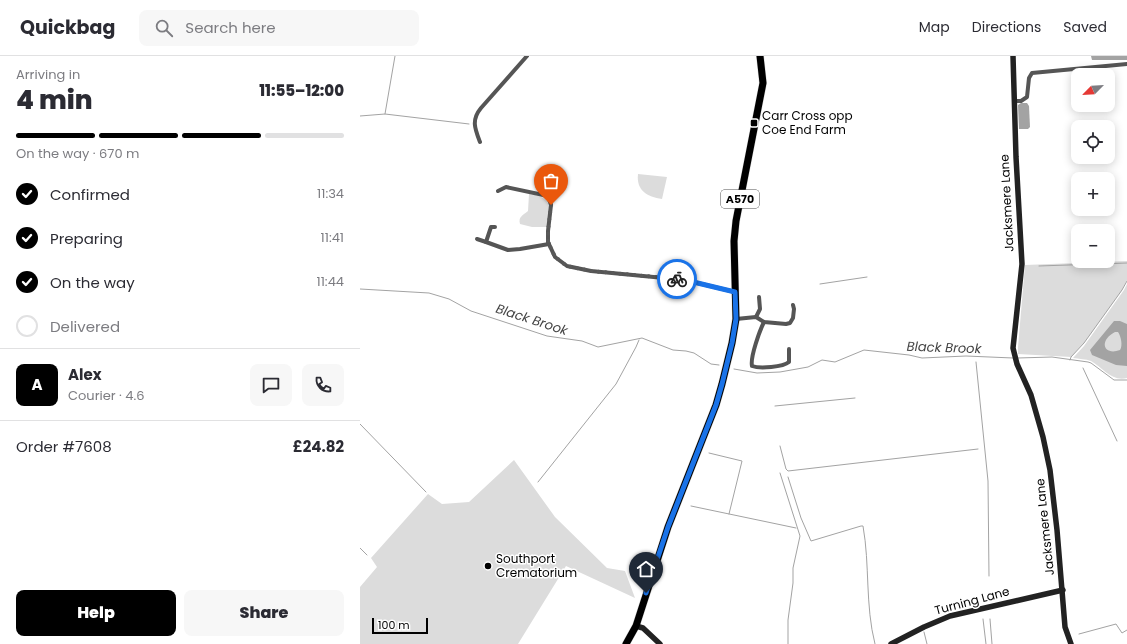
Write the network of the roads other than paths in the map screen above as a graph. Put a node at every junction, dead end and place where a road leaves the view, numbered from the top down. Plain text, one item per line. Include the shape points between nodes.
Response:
1 (527, 56) edge
2 (760, 56) edge
3 (1013, 56) edge
4 (1127, 64) edge
5 (1014, 101) junction
6 (480, 142) dead end
7 (498, 191) dead end
8 (495, 227) dead end
9 (477, 239) dead end
10 (486, 242) junction
11 (548, 242) junction
12 (735, 292) junction
13 (759, 297) dead end
14 (792, 305) dead end
15 (756, 317) junction
16 (736, 319) junction
17 (764, 322) junction
18 (789, 349) dead end
19 (1063, 590) junction
20 (636, 626) junction
21 (626, 644) edge
22 (660, 644) edge
23 (891, 644) edge
24 (1071, 644) edge

1 - 6 street via 476,116 474,125
2 - 12 highway, A570 via 763,83 736,221
3 - 5 main road, Jacksmere Lane
4 - 5 street via 1032,73 1027,97 1021,101
5 - 19 main road, Jacksmere Lane via 1022,264 1013,348 1044,437
7 - 11 street via 506,187 548,196 551,205
8 - 10 street via 491,227
9 - 10 street
10 - 11 street via 508,250 549,244
11 - 12 street via 555,257 567,266 591,271 685,280
12 - 16 highway, A570
13 - 15 street via 760,309
14 - 17 street via 793,318 790,323
15 - 16 street
15 - 17 street
16 - 20 highway, A570 via 716,405 668,527
17 - 18 street via 751,361 752,366 786,364 789,362
19 - 23 main road, Turning Lane via 950,616 924,626
19 - 24 main road, Jacksmere Lane via 1065,627
20 - 21 highway, A570
20 - 22 main road via 643,628

